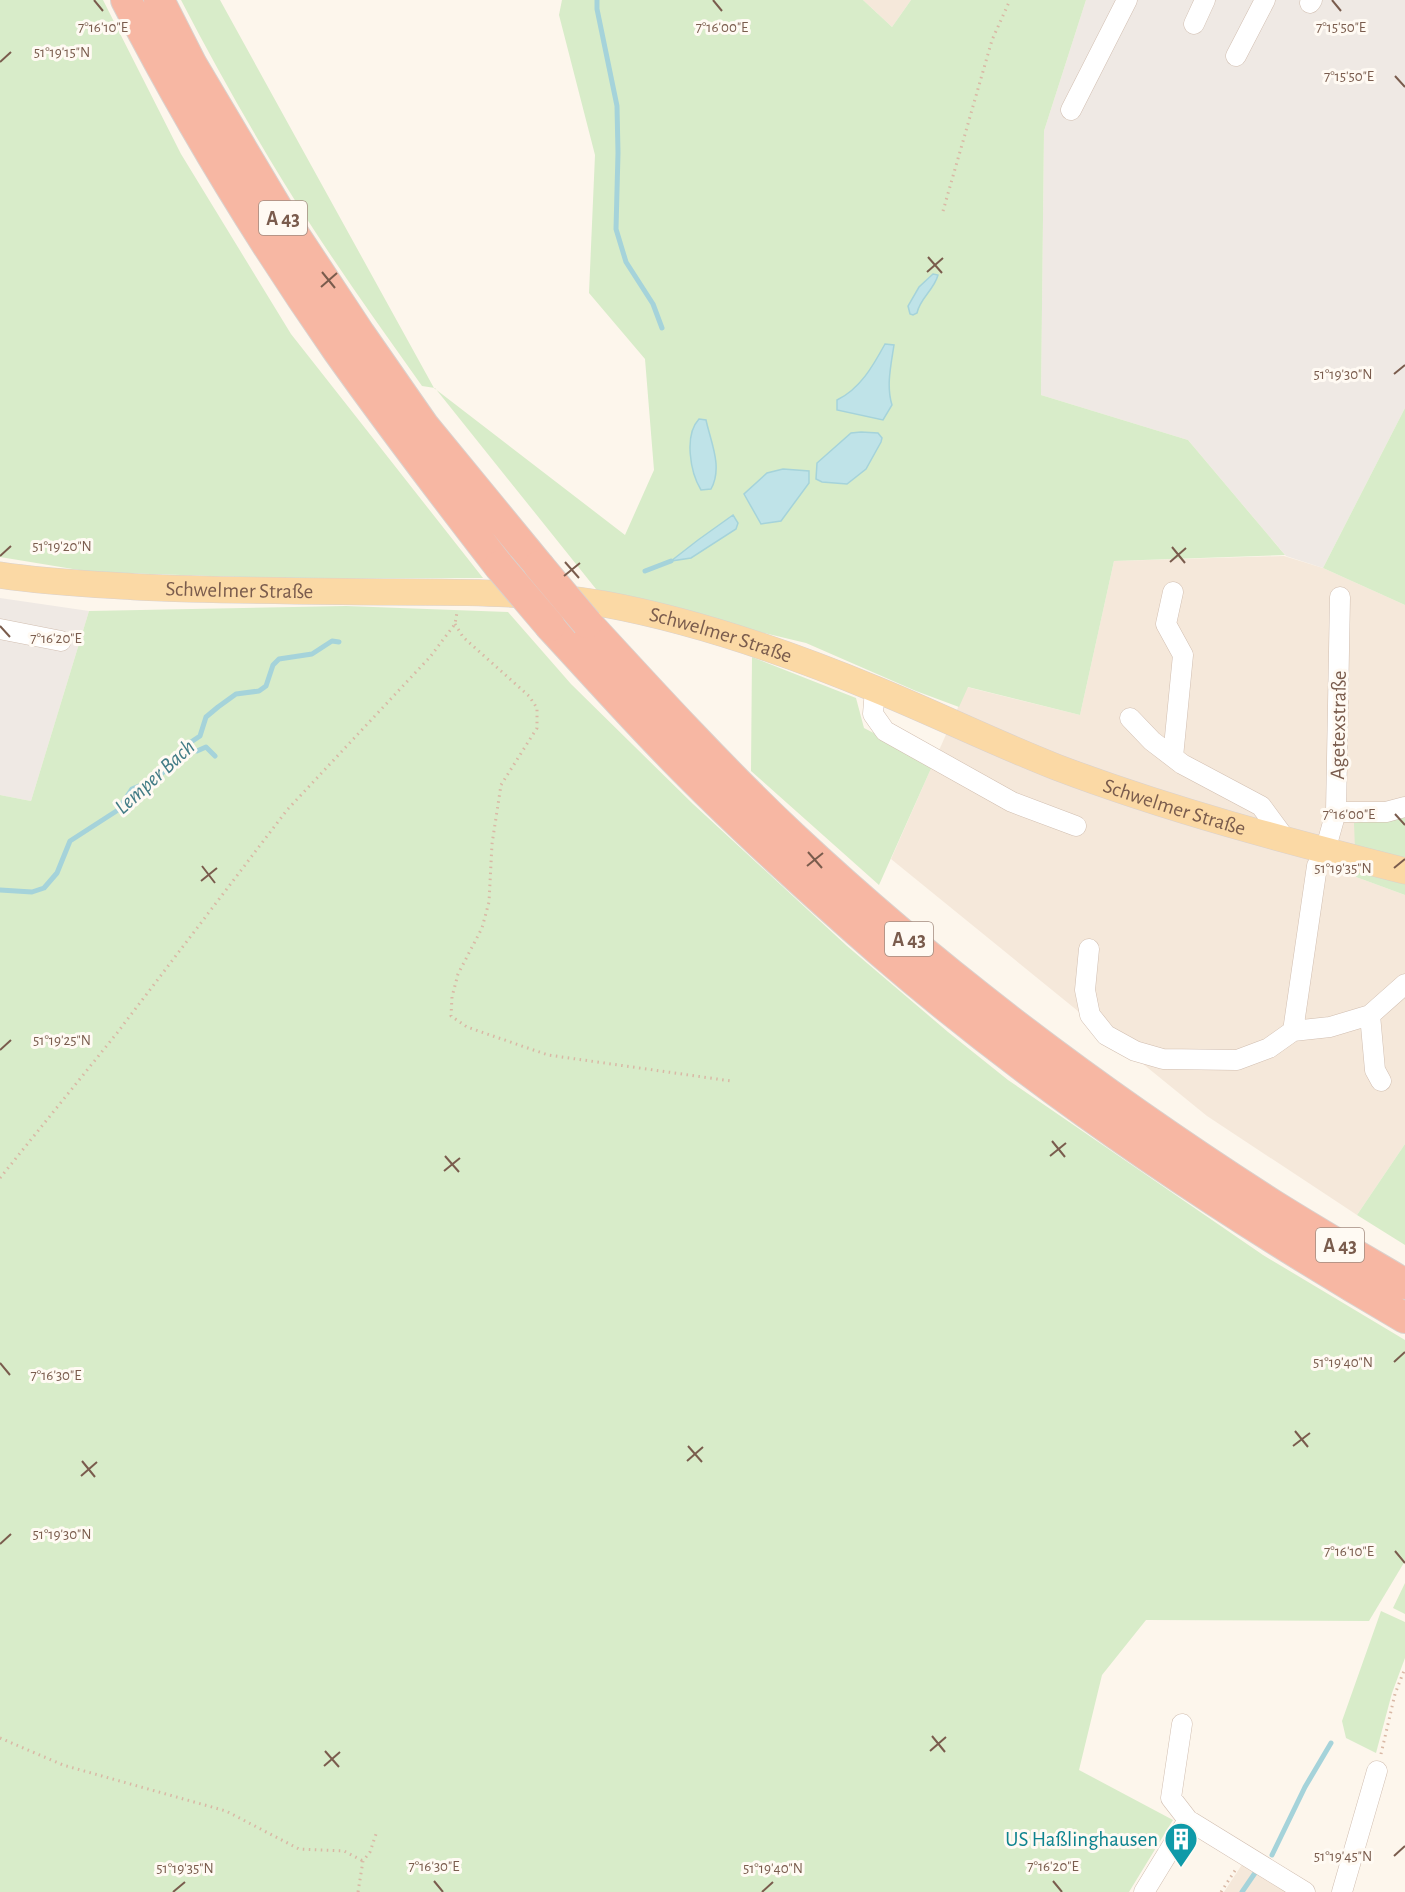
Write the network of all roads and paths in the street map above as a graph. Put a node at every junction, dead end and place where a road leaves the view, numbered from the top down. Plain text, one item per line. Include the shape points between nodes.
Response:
1 (126, 0) edge
2 (159, 0) edge
3 (1010, 0) edge
4 (1127, 0) edge
5 (1205, 0) edge
6 (1265, 0) edge
7 (1194, 24) dead end
8 (1236, 56) dead end
9 (1071, 110) dead end
10 (943, 211) dead end
11 (0, 575) edge
12 (460, 592) junction
13 (1173, 592) dead end
14 (1340, 597) dead end
15 (455, 624) junction
16 (0, 629) edge
17 (61, 641) dead end
18 (875, 689) junction
19 (1130, 718) dead end
20 (1173, 757) junction
21 (1405, 807) edge
22 (1336, 812) junction
23 (1076, 826) dead end
24 (1286, 840) junction
25 (1325, 851) junction
26 (1405, 871) edge
27 (1089, 949) dead end
28 (1405, 984) edge
29 (1370, 1015) junction
30 (1293, 1031) junction
31 (732, 1081) dead end
32 (1382, 1081) dead end
33 (0, 1178) edge
34 (1405, 1284) edge
35 (1405, 1318) edge
36 (1405, 1668) edge
37 (1182, 1724) dead end
38 (0, 1738) edge
39 (1377, 1771) joint
40 (1188, 1820) junction
41 (377, 1831) dead end
42 (1245, 1855) junction
43 (363, 1861) junction
44 (358, 1892) edge
45 (1144, 1892) edge
46 (1221, 1892) edge
47 (1305, 1892) edge
48 (1342, 1892) edge

1 - 35 highway, A 43, bridge via 165,76 256,228 350,368 499,566 672,757 883,953 981,1033 1122,1140
2 - 34 highway, A 43, bridge via 192,65 280,213 424,426 587,623 712,759 795,839 1011,1022 1141,1117 1274,1206
3 - 10 path via 992,40
4 - 9 street
5 - 7 street
6 - 8 street
11 - 12 main road, Schwelmer Straße via 75,584 188,589
12 - 15 path
12 - 18 main road, Schwelmer Straße via 602,604 656,615 718,632
13 - 20 street via 1166,624 1183,655
14 - 22 street, Agetexstraße
15 - 31 path via 463,637 529,696 537,708 537,728 501,785 489,902 482,928 458,974 451,1016 467,1027 548,1056
15 - 33 path via 430,657 288,810
16 - 17 street
18 - 23 street via 873,714 885,731 1012,802
18 - 24 main road, Schwelmer Straße via 1034,758 1129,794
19 - 20 street
20 - 24 street via 1261,806
21 - 22 street via 1386,812
22 - 25 street, Agetexstraße
24 - 25 main road, Schwelmer Straße
25 - 26 main road, Schwelmer Straße
25 - 30 street, Agetexstraße via 1317,866
27 - 30 street via 1085,990 1090,1015 1106,1035 1135,1052 1163,1059 1237,1060 1269,1048
28 - 29 street
29 - 30 street via 1330,1027
29 - 32 street via 1375,1070
36 - 39 path
37 - 40 street via 1171,1798
38 - 43 path via 63,1765 226,1811 299,1849 344,1851
39 - 48 street
40 - 42 street
40 - 45 street
41 - 43 path
42 - 46 path
42 - 47 street
43 - 44 path

